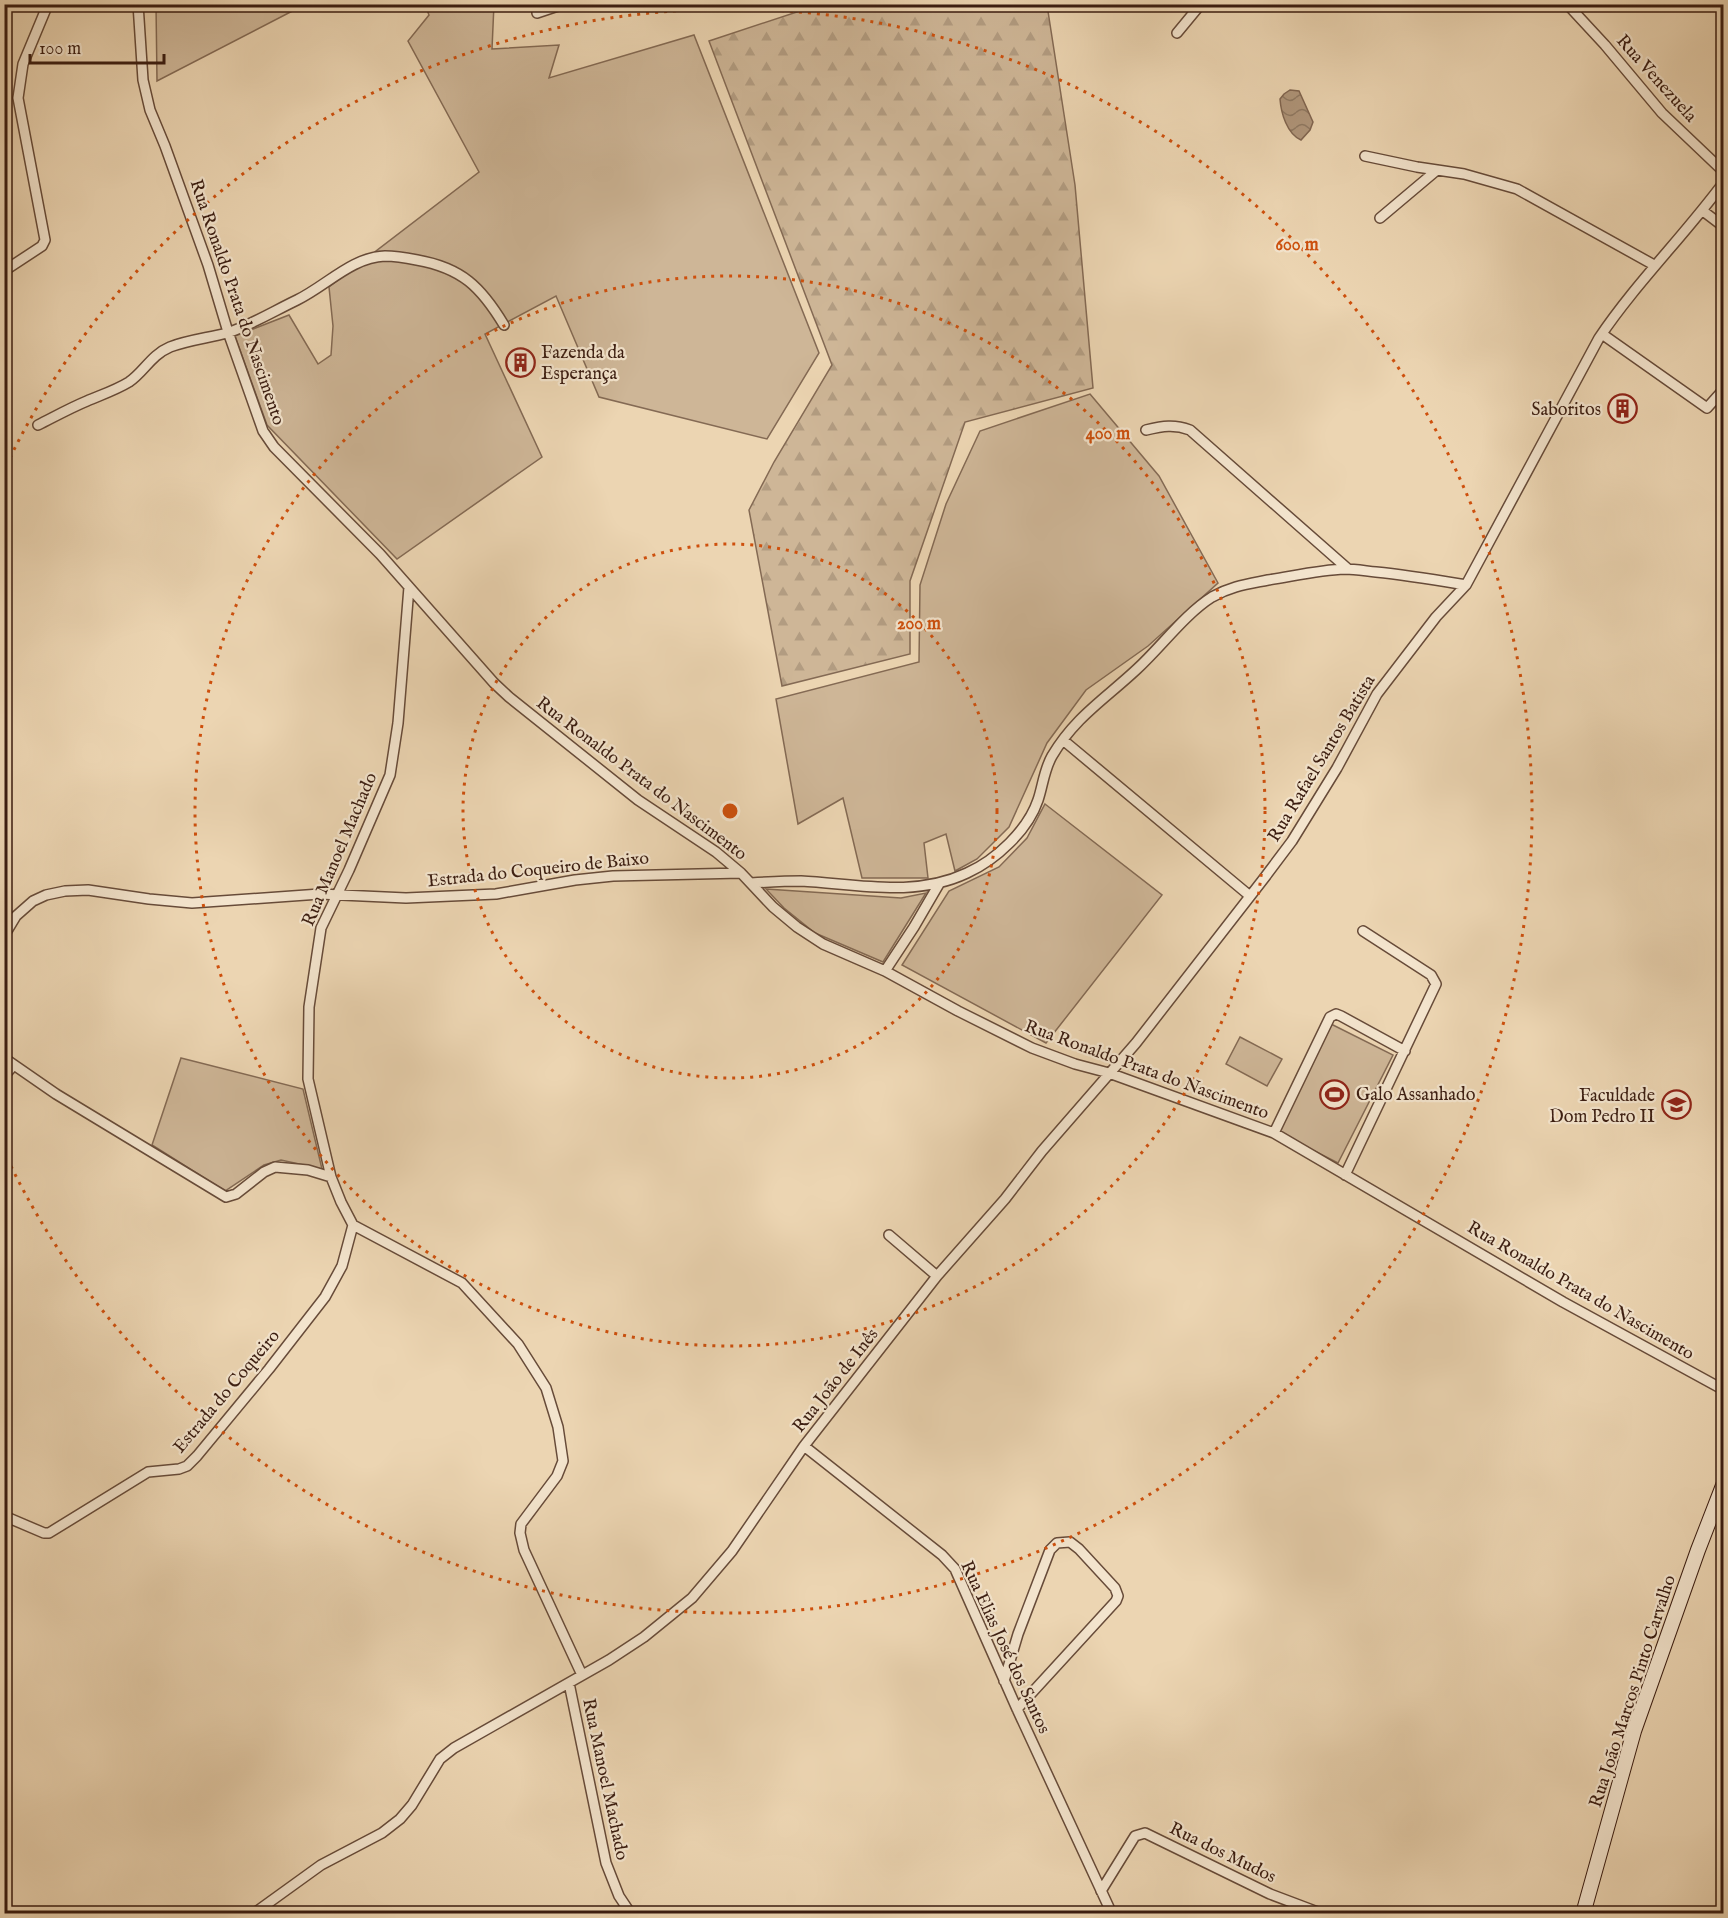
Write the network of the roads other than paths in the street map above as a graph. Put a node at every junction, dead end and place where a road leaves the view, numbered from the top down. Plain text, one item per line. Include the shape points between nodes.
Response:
1 (48, 4) edge
2 (138, 4) edge
3 (564, 4) edge
4 (1567, 4) edge
5 (1195, 6) edge
6 (537, 9) edge
7 (1177, 33) dead end
8 (1365, 156) dead end
9 (1437, 170) junction
10 (1724, 172) edge
11 (1724, 182) edge
12 (1703, 211) junction
13 (1380, 218) dead end
14 (1724, 227) edge
15 (1654, 265) junction
16 (4, 271) edge
17 (504, 325) dead end
18 (228, 332) junction
19 (1602, 333) junction
20 (1724, 389) edge
21 (38, 425) dead end
22 (1146, 430) dead end
23 (1348, 569) junction
24 (1466, 585) junction
25 (409, 587) junction
26 (1063, 740) junction
27 (741, 873) junction
28 (751, 883) junction
29 (939, 884) junction
30 (338, 896) junction
31 (1250, 896) junction
32 (1363, 931) dead end
33 (4, 936) edge
34 (885, 971) junction
35 (1405, 1051) junction
36 (4, 1058) edge
37 (14, 1065) junction
38 (1109, 1073) junction
39 (4, 1076) edge
40 (1274, 1133) junction
41 (1345, 1174) junction
42 (331, 1177) junction
43 (353, 1225) junction
44 (889, 1235) dead end
45 (938, 1275) junction
46 (1724, 1390) edge
47 (804, 1446) junction
48 (1724, 1483) edge
49 (4, 1516) edge
50 (582, 1675) junction
51 (1004, 1681) junction
52 (569, 1683) junction
53 (1017, 1709) junction
54 (1101, 1891) junction
55 (253, 1914) edge
56 (631, 1914) edge
57 (1112, 1914) edge
58 (1323, 1914) edge
59 (1583, 1914) edge

1 - 16 street via 23,64 18,98 45,240
2 - 18 street, Rua Ronaldo Prata do Nascimento via 147,98
3 - 6 street
4 - 10 street, Rua Venezuela via 1662,112
5 - 7 street
8 - 9 street
9 - 13 street
9 - 15 street via 1517,189
11 - 12 street, Rua Rafael Santos Batista
12 - 14 street
12 - 15 street, Rua Rafael Santos Batista
15 - 19 street, Rua Rafael Santos Batista
17 - 18 street via 483,294 464,276 429,262 384,256 357,263 312,293
18 - 21 street via 160,352 123,385
18 - 25 street, Rua Ronaldo Prata do Nascimento via 269,440
19 - 20 street via 1707,408
19 - 24 street, Rua Rafael Santos Batista
22 - 23 street via 1166,425 1190,430
23 - 24 street
23 - 26 street via 1244,584 1212,598 1090,708
24 - 31 street, Rua Rafael Santos Batista via 1377,694 1292,841
25 - 27 street, Rua Ronaldo Prata do Nascimento via 509,697 638,800
25 - 30 street, Rua Manoel Machado via 390,775
26 - 29 street via 1050,759 1038,800 1019,832 984,863
26 - 31 street
27 - 28 street, Rua Ronaldo Prata do Nascimento
27 - 30 street, Estrada do Coqueiro de Baixo via 613,876 474,896
28 - 29 street via 800,881 888,888
28 - 34 street, Rua Ronaldo Prata do Nascimento via 796,927 823,944
29 - 34 street
30 - 33 street, Estrada do Coqueiro de Baixo via 183,902 88,890 65,891 27,905
30 - 42 street, Rua Manoel Machado via 321,928 308,1029 309,1089
31 - 38 street, Rua Rafael Santos Batista
32 - 35 street via 1431,975 1436,984
34 - 38 street, Rua Ronaldo Prata do Nascimento via 1032,1048
35 - 40 street via 1333,1015
35 - 41 street
36 - 37 street
37 - 39 street
37 - 42 street via 226,1197 275,1167
38 - 40 street, Rua Ronaldo Prata do Nascimento
38 - 45 street, Rua João de Inês
40 - 41 street, Rua Ronaldo Prata do Nascimento
41 - 46 street, Rua Ronaldo Prata do Nascimento via 1563,1302
42 - 43 street, Rua Manoel Machado
43 - 49 street, Estrada do Coqueiro via 342,1266 325,1298 187,1466 148,1472 49,1533
43 - 50 street, Rua Manoel Machado via 462,1283 518,1344 546,1388 563,1461 557,1476 524,1518 520,1533 524,1550
44 - 45 street
45 - 47 street, Rua João de Inês
47 - 50 street, Rua João de Inês via 732,1551 692,1598 644,1637
47 - 51 street, Rua Elias José dos Santos via 955,1569
48 - 59 main road, Rua João Marcos Pinto Carvalho via 1634,1731
50 - 52 street, Rua João de Inês
51 - 53 street, Rua Elias José dos Santos
51 - 53 street via 1050,1550 1063,1541 1070,1542 1115,1588 1118,1596
52 - 55 street, Rua João de Inês via 440,1759 400,1820 321,1865
52 - 56 street, Rua Manoel Machado via 606,1863
53 - 54 street, Rua Elias José dos Santos
54 - 57 street, Rua Elias José dos Santos
54 - 58 street, Rua dos Mudos via 1135,1836 1145,1833 1270,1894

